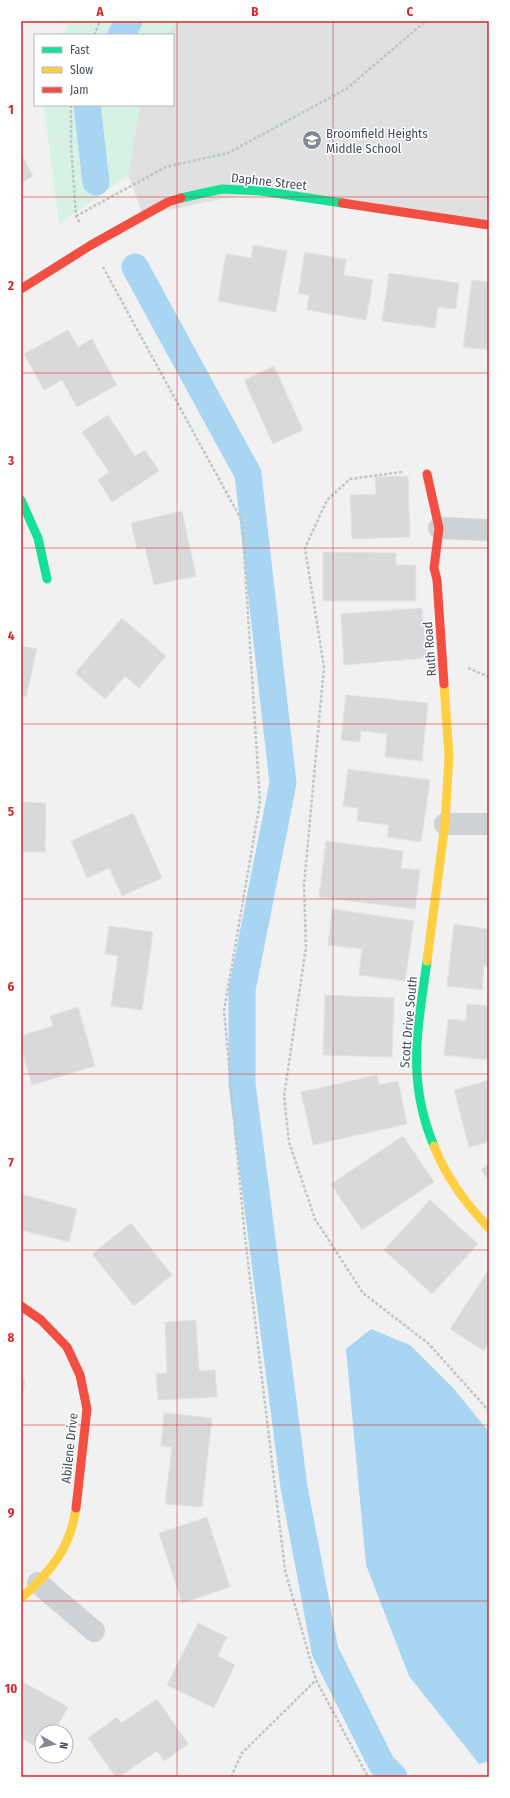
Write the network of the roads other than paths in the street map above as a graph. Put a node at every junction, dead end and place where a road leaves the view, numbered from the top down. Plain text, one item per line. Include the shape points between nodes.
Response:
1 (489, 225) edge
2 (21, 289) edge
3 (427, 474) road end
4 (21, 500) edge
5 (439, 528) junction
6 (489, 530) edge
7 (46, 579) dead end
8 (445, 824) junction
9 (489, 824) edge
10 (489, 1228) edge
11 (21, 1306) edge
12 (38, 1583) junction
13 (21, 1598) edge
14 (94, 1631) dead end

1 - 2 street, Daphne Street via 261,191 222,189 168,202 91,245
3 - 5 street, Ruth Road
4 - 7 street via 38,534
5 - 6 street
5 - 8 street, Ruth Road via 434,568 438,580 449,756
8 - 9 street
8 - 10 street, Scott Drive South via 417,1040 418,1092 429,1136 448,1177 475,1214
11 - 12 street, Abilene Drive via 41,1320 67,1347 80,1375 87,1409 75,1513 59,1558
12 - 13 street, Abilene Drive
12 - 14 street

